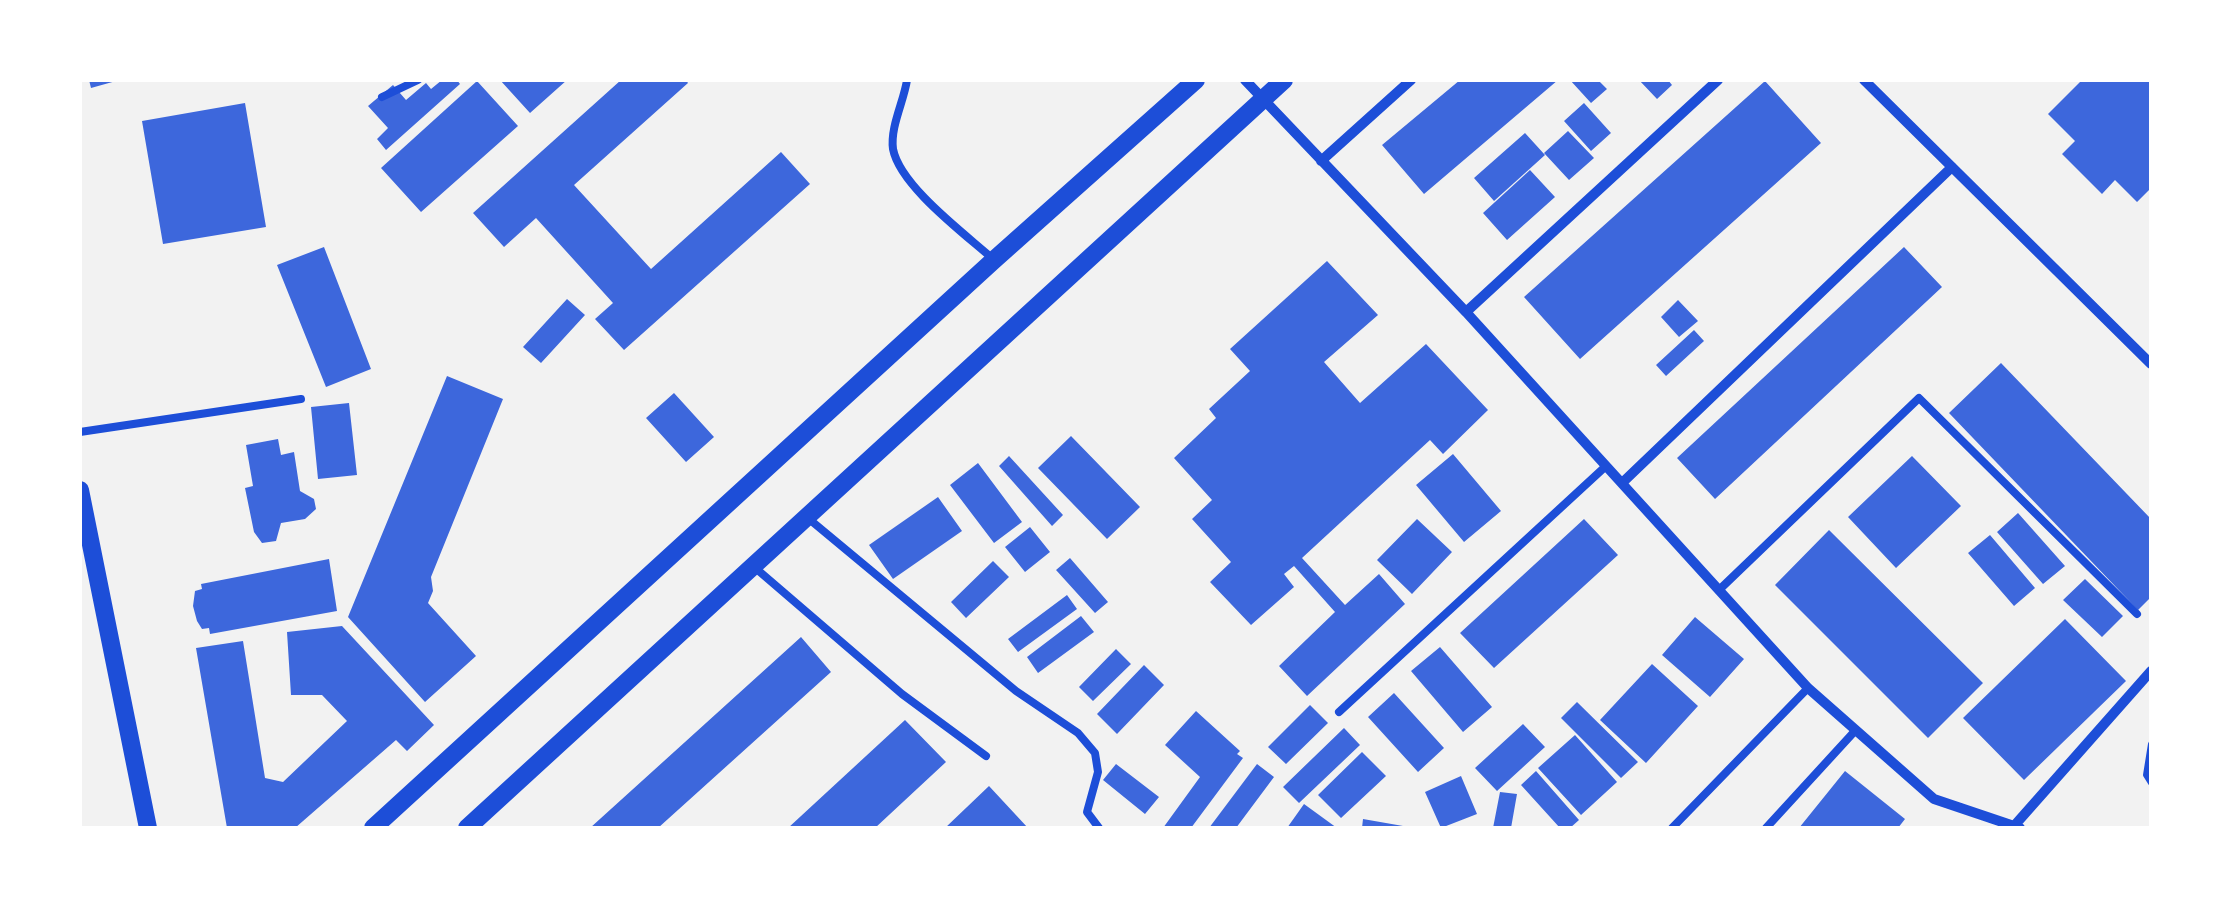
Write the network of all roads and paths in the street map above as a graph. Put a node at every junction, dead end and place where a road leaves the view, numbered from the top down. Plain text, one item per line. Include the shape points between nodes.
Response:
1 (418, 80) edge
2 (908, 80) edge
3 (1196, 80) edge
4 (1245, 80) edge
5 (1284, 80) edge
6 (1412, 80) edge
7 (1718, 80) edge
8 (1864, 80) edge
9 (382, 97) dead end
10 (1263, 100) junction
11 (1321, 161) junction
12 (1952, 168) junction
13 (994, 260) junction
14 (1466, 312) junction
15 (2151, 364) edge
16 (301, 399) dead end
17 (80, 432) edge
18 (1606, 466) junction
19 (1622, 483) junction
20 (80, 490) edge
21 (806, 516) junction
22 (753, 566) junction
23 (1719, 590) junction
24 (2137, 614) dead end
25 (2151, 672) edge
26 (1808, 688) junction
27 (1339, 712) dead end
28 (1854, 732) junction
29 (2151, 744) edge
30 (986, 756) dead end
31 (2151, 783) edge
32 (2017, 827) edge
33 (148, 828) edge
34 (373, 828) edge
35 (467, 828) edge
36 (1099, 828) edge
37 (1672, 828) edge
38 (1766, 828) edge

1 - 9 lane
2 - 13 lane via 893,149 902,168 925,200
3 - 13 street
4 - 10 street
5 - 10 street
6 - 11 street
7 - 14 street
8 - 12 street
10 - 11 street
10 - 21 street
11 - 14 street
12 - 15 street
12 - 19 street
13 - 34 street
14 - 18 street
16 - 17 lane
18 - 19 street
18 - 27 lane
19 - 23 street
20 - 33 street
21 - 22 street
21 - 36 lane via 1016,691 1078,733 1095,752 1098,772 1087,812
22 - 30 lane via 902,694
22 - 35 street
23 - 24 lane via 1919,398
23 - 26 street
25 - 32 street
26 - 28 street
26 - 37 lane
28 - 32 street via 1934,799
28 - 38 lane
29 - 31 path

